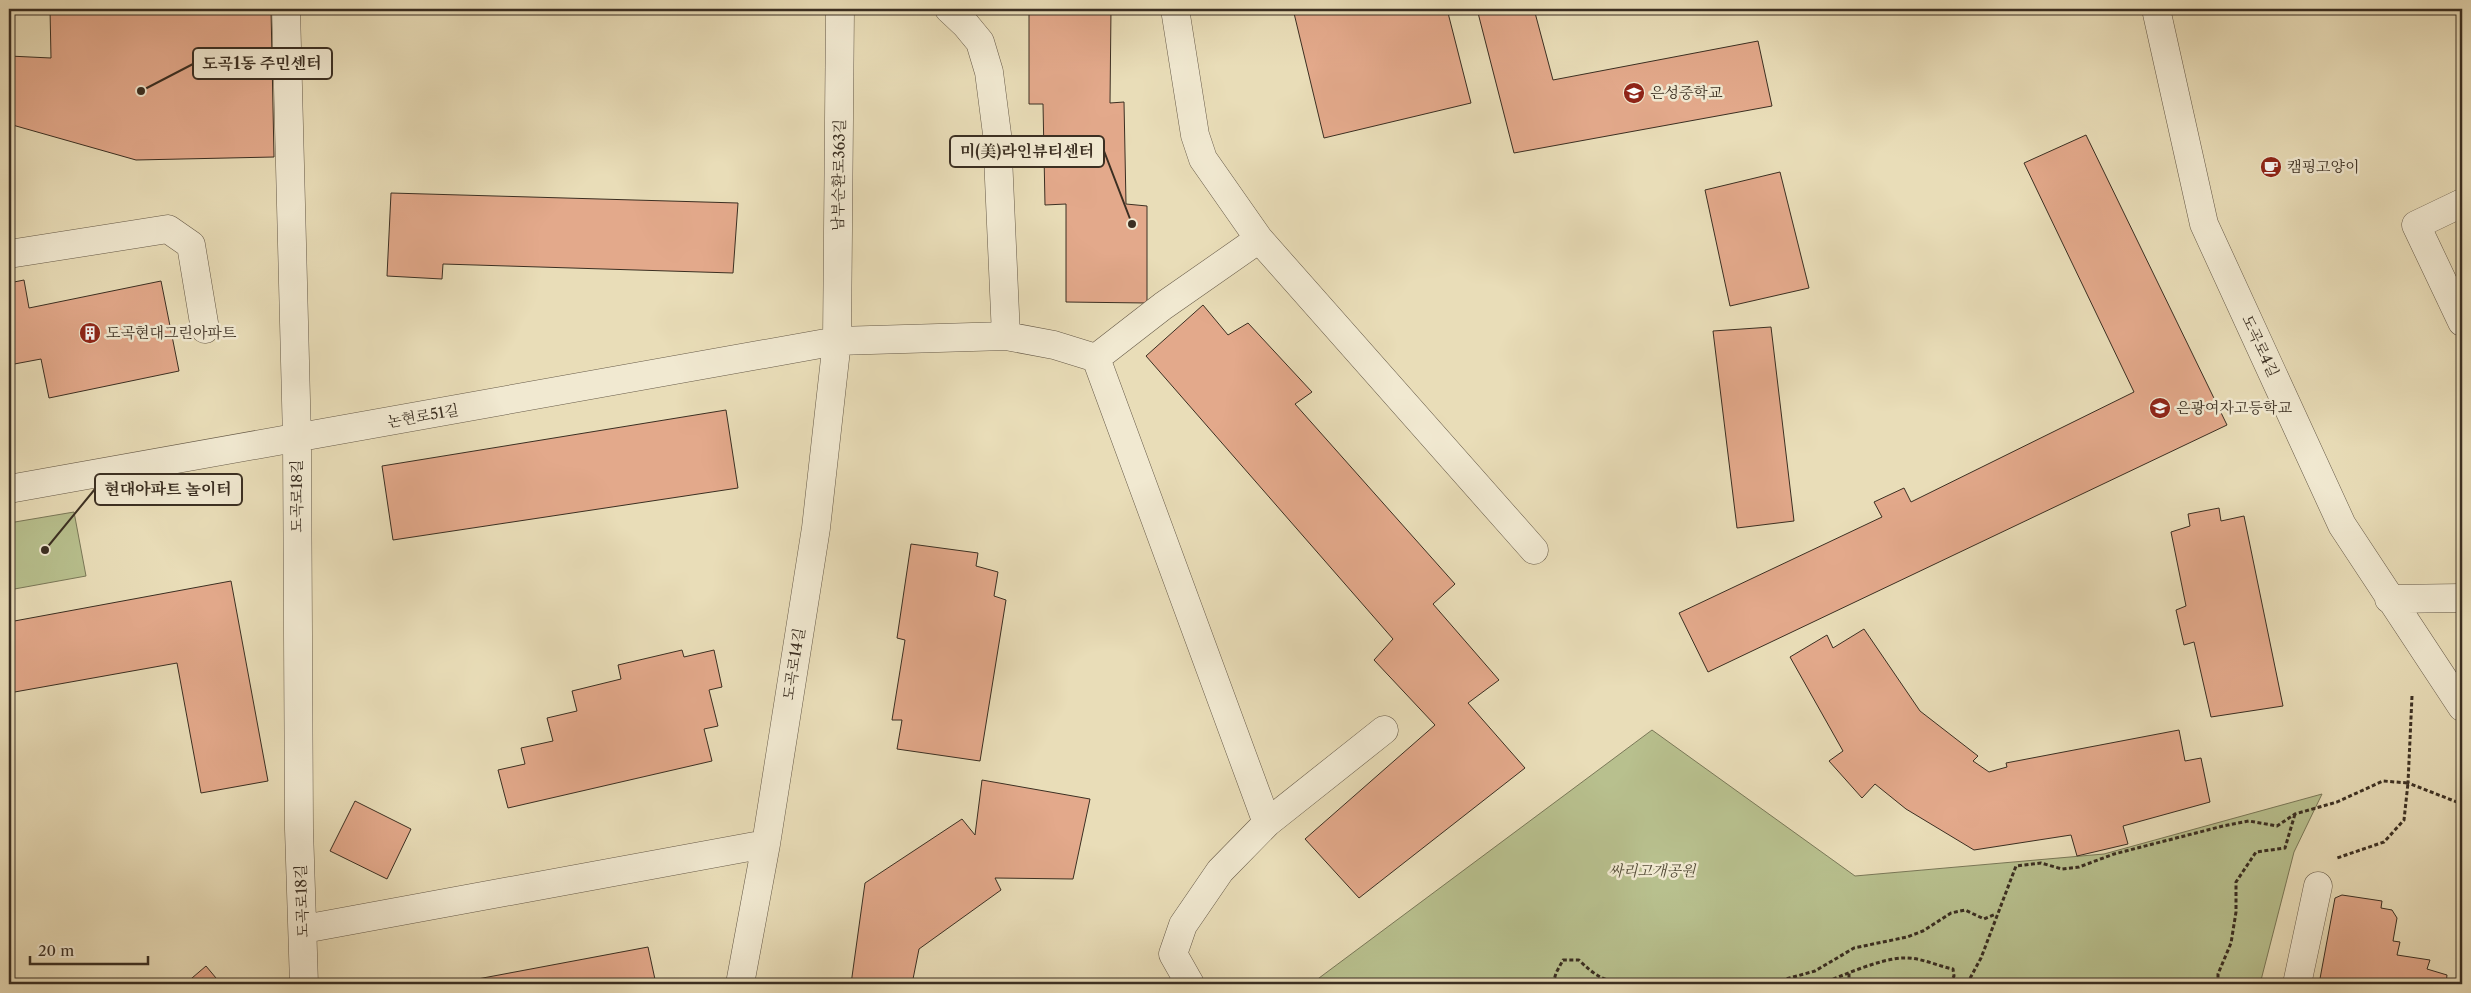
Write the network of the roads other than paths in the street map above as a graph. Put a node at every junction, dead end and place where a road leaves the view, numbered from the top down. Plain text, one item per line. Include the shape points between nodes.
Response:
1 (286, 9) edge
2 (840, 9) edge
3 (949, 9) edge
4 (1174, 9) edge
5 (2156, 9) edge
6 (2462, 203) edge
7 (1259, 238) junction
8 (9, 254) edge
9 (2462, 322) edge
10 (205, 329) dead end
11 (1006, 336) junction
12 (837, 341) junction
13 (1096, 358) junction
14 (297, 439) junction
15 (9, 489) edge
16 (1534, 550) dead end
17 (2462, 598) edge
18 (2389, 600) junction
19 (2462, 707) edge
20 (1384, 730) dead end
21 (1267, 823) junction
22 (766, 844) junction
23 (2318, 886) road end
24 (304, 928) junction
25 (304, 984) edge
26 (740, 984) edge
27 (1190, 984) edge
28 (2297, 984) edge

1 - 14 street, 도곡로18길
2 - 12 street, 남부순환로363길
3 - 11 street via 980,42 989,72 997,134
4 - 7 street via 1195,135 1203,159
5 - 18 street, 도곡로4길 via 2204,224 2342,525
6 - 9 street via 2416,225
7 - 13 street
7 - 16 street
8 - 10 street via 168,228 191,245
11 - 12 street, 논현로51길
11 - 13 street, 논현로51길 via 1054,345
12 - 14 street, 논현로51길
12 - 22 street, 도곡로14길 via 816,528
13 - 21 street
14 - 15 street, 논현로51길
14 - 24 street, 도곡로18길 via 299,829
17 - 18 street
18 - 19 street, 도곡로4길 via 2415,633
20 - 21 street
21 - 27 street via 1220,871 1183,925 1173,954
22 - 24 street
22 - 26 street, 도곡로14길
23 - 28 street
24 - 25 street, 도곡로18길

